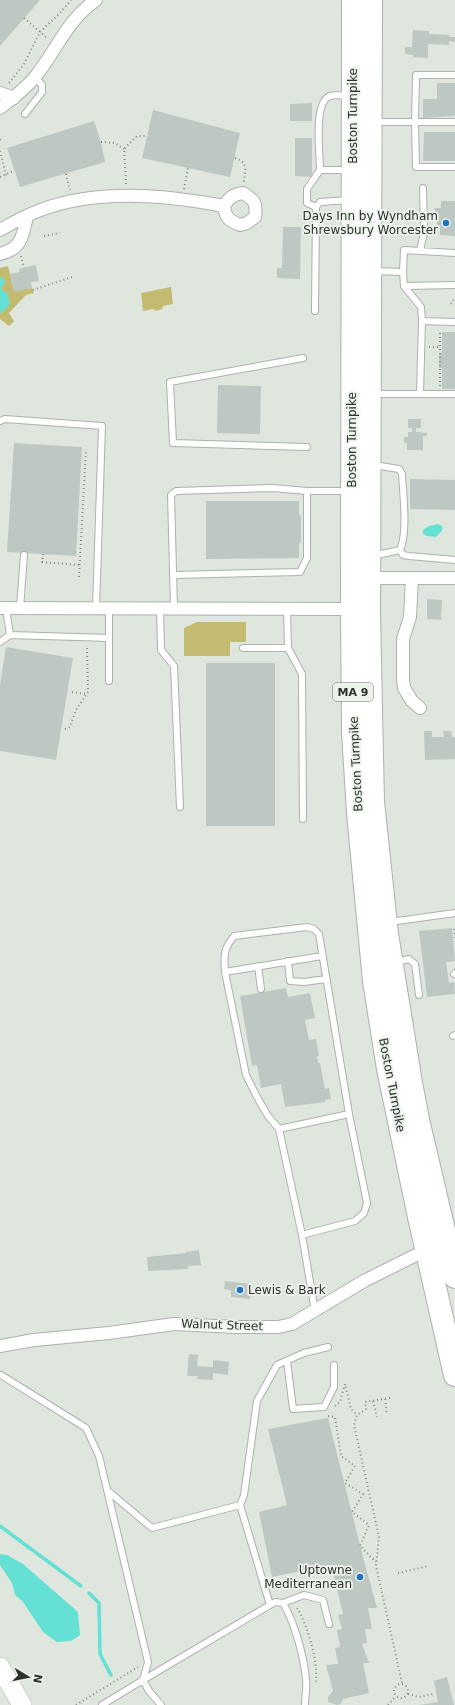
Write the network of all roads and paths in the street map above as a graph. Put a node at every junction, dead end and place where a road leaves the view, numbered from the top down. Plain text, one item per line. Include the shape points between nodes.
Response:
1 (71, 0) edge
2 (96, 0) edge
3 (356, 1) edge
4 (83, 4) edge
5 (24, 18) dead end
6 (40, 32) junction
7 (56, 44) junction
8 (455, 75) edge
9 (35, 77) junction
10 (1, 93) edge
11 (354, 96) junction
12 (14, 98) junction
13 (0, 108) edge
14 (25, 114) dead end
15 (370, 122) junction
16 (415, 122) junction
17 (455, 122) edge
18 (147, 136) dead end
19 (101, 142) dead end
20 (124, 148) junction
21 (0, 151) edge
22 (235, 158) dead end
23 (455, 167) edge
24 (188, 168) dead end
25 (320, 170) junction
26 (353, 170) junction
27 (14, 171) dead end
28 (66, 174) dead end
29 (6, 175) junction
30 (0, 177) edge
31 (423, 188) dead end
32 (243, 193) junction
33 (126, 197) junction
34 (182, 200) junction
35 (353, 200) junction
36 (73, 201) junction
37 (224, 206) junction
38 (316, 207) junction
39 (27, 216) junction
40 (1, 226) edge
41 (60, 233) dead end
42 (44, 236) dead end
43 (420, 251) junction
44 (455, 252) edge
45 (0, 254) edge
46 (369, 271) junction
47 (403, 272) junction
48 (72, 277) dead end
49 (455, 285) edge
50 (404, 286) junction
51 (33, 290) dead end
52 (455, 298) edge
53 (451, 304) dead end
54 (315, 311) dead end
55 (422, 321) junction
56 (455, 322) edge
57 (440, 333) dead end
58 (303, 358) dead end
59 (440, 390) dead end
60 (369, 394) junction
61 (420, 394) junction
62 (455, 394) edge
63 (0, 421) edge
64 (307, 446) dead end
65 (86, 449) dead end
66 (370, 464) junction
67 (307, 491) junction
68 (352, 491) junction
69 (400, 550) junction
70 (43, 554) dead end
71 (24, 555) dead end
72 (369, 556) junction
73 (455, 560) edge
74 (80, 565) junction
75 (173, 575) junction
76 (79, 577) dead end
77 (369, 578) junction
78 (412, 578) junction
79 (455, 578) edge
80 (3, 608) edge
81 (20, 608) junction
82 (96, 608) junction
83 (109, 608) junction
84 (160, 608) junction
85 (174, 608) junction
86 (287, 609) junction
87 (352, 609) junction
88 (10, 635) junction
89 (87, 638) junction
90 (109, 638) junction
91 (0, 642) edge
92 (243, 648) dead end
93 (288, 648) junction
94 (109, 681) dead end
95 (72, 692) dead end
96 (86, 694) junction
97 (420, 708) dead end
98 (65, 729) dead end
99 (180, 807) dead end
100 (303, 819) dead end
101 (455, 913) edge
102 (386, 923) junction
103 (454, 929) dead end
104 (455, 938) edge
105 (322, 956) junction
106 (288, 961) junction
107 (391, 962) junction
108 (258, 966) junction
109 (225, 972) junction
110 (326, 979) junction
111 (261, 989) dead end
112 (419, 995) dead end
113 (349, 1114) junction
114 (279, 1129) junction
115 (302, 1235) junction
116 (451, 1238) edge
117 (426, 1250) junction
118 (455, 1277) edge
119 (315, 1311) junction
120 (0, 1346) edge
121 (328, 1347) dead end
122 (287, 1360) junction
123 (334, 1365) dead end
124 (1, 1375) dead end
125 (455, 1375) edge
126 (390, 1398) dead end
127 (385, 1399) junction
128 (374, 1401) junction
129 (387, 1414) dead end
130 (357, 1415) junction
131 (377, 1417) dead end
132 (363, 1464) junction
133 (356, 1466) junction
134 (108, 1491) junction
135 (369, 1492) junction
136 (363, 1494) junction
137 (240, 1505) junction
138 (376, 1524) junction
139 (369, 1525) junction
140 (376, 1562) junction
141 (429, 1566) dead end
142 (398, 1573) dead end
143 (283, 1603) junction
144 (270, 1606) junction
145 (329, 1624) dead end
146 (148, 1662) junction
147 (0, 1667) edge
148 (143, 1680) junction
149 (402, 1683) junction
150 (408, 1694) junction
151 (433, 1694) dead end
152 (396, 1696) junction
153 (22, 1705) edge
154 (76, 1705) edge
155 (102, 1705) edge
156 (161, 1705) edge
157 (305, 1705) edge
158 (388, 1705) edge

1 - 6 path
2 - 4 street
3 - 11 highway, Boston Turnpike / MA 9
3 - 15 highway, Boston Turnpike / MA 9
4 - 7 street
5 - 6 path
6 - 7 path
6 - 10 path via 24,64
7 - 9 street
8 - 16 lane via 416,74
9 - 12 street
9 - 14 lane via 42,85 42,92
10 - 12 street
11 - 25 lane via 330,96 323,102 319,112
11 - 26 highway, Boston Turnpike / MA 9
12 - 13 street
15 - 16 lane
15 - 46 highway, Boston Turnpike / MA 9
16 - 17 lane
16 - 23 lane via 416,167
18 - 20 path via 137,136
19 - 20 path via 116,143
20 - 33 path
21 - 29 path
22 - 32 path via 242,160 245,166
24 - 34 path
25 - 26 lane
25 - 38 lane via 307,189 307,203
26 - 35 highway, Boston Turnpike / MA 9
27 - 29 path
28 - 36 path
29 - 30 path
31 - 43 lane via 424,232
32 - 37 street via 228,199
32 - 37 street via 251,198 257,207 255,217 247,223 240,225 231,222 227,218
33 - 34 street
33 - 36 street
34 - 37 street
35 - 38 lane via 320,202
35 - 68 highway, Boston Turnpike / MA 9
36 - 39 street
38 - 54 lane
39 - 40 street
39 - 45 street via 19,244 16,248
41 - 42 path
43 - 44 lane
43 - 47 lane via 404,250
46 - 47 lane
46 - 60 highway, Boston Turnpike / MA 9
47 - 50 lane
48 - 51 path
49 - 50 lane
50 - 55 lane via 421,307
52 - 53 path
55 - 56 lane
55 - 61 lane
57 - 59 path
58 - 64 lane via 170,382 173,442
60 - 61 lane
60 - 66 highway, Boston Turnpike / MA 9
61 - 62 lane
63 - 82 lane via 5,419 102,426
65 - 74 path
66 - 69 lane via 399,469 402,474 404,543
66 - 72 highway, Boston Turnpike / MA 9
67 - 68 lane
67 - 75 lane via 307,558 300,572
67 - 75 lane via 273,488 176,491 171,495
68 - 87 highway, Boston Turnpike / MA 9
69 - 72 lane
69 - 73 lane via 403,555
70 - 74 path via 42,562
71 - 81 lane
72 - 77 highway, Boston Turnpike / MA 9
74 - 76 path
75 - 85 lane
77 - 78 street
77 - 102 highway, Boston Turnpike / MA 9 via 373,802
78 - 79 street
78 - 97 street via 410,617 403,639 403,679 404,688 412,702
80 - 81 street
80 - 88 lane
81 - 82 street
82 - 83 street
83 - 84 street
83 - 90 lane
84 - 85 street
84 - 99 lane via 161,650 174,666
85 - 86 street
86 - 87 street
86 - 93 lane
87 - 117 highway, Boston Turnpike / MA 9 via 353,732 374,981 388,1069
88 - 89 lane
88 - 91 lane
89 - 90 lane
89 - 96 path
90 - 94 lane
92 - 93 lane
93 - 100 lane via 302,674
95 - 96 path
96 - 98 path via 76,710 70,727
101 - 102 lane
102 - 107 highway, Boston Turnpike / MA 9
103 - 104 path
105 - 106 lane
105 - 109 lane via 319,934 307,926 234,936 227,945 224,955
105 - 110 lane
106 - 108 lane
106 - 110 lane via 290,981
107 - 112 lane via 410,959 415,964
107 - 116 highway, Boston Turnpike / MA 9 via 419,1124
108 - 109 lane
108 - 111 lane
109 - 114 lane via 246,1075 256,1097
110 - 113 lane
113 - 114 lane
113 - 115 lane via 367,1203 364,1213 355,1221
114 - 115 lane
115 - 119 lane
116 - 118 highway, Boston Turnpike / MA 9
117 - 119 street, Walnut Street via 377,1274
117 - 125 highway, Boston Turnpike / MA 9
119 - 120 street, Walnut Street via 292,1324 278,1327 174,1324
121 - 122 lane
122 - 123 lane via 293,1409 324,1407 334,1387
122 - 137 lane via 277,1365 257,1401 249,1466
124 - 134 lane via 86,1428 99,1456
126 - 127 path
127 - 128 path
127 - 129 path
128 - 130 path via 365,1402 366,1409
128 - 131 path
130 - 132 path via 354,1425
130 - 133 path via 351,1408 345,1384 340,1402 326,1416 335,1417 341,1456
132 - 133 path
132 - 135 path
133 - 136 path via 344,1483
134 - 137 lane via 152,1528
134 - 146 lane
135 - 136 path
135 - 138 path
136 - 139 path via 352,1512
137 - 144 lane
138 - 139 path
138 - 140 path via 380,1537
139 - 140 path via 360,1546
140 - 149 path
141 - 142 path
143 - 144 lane via 276,1602
143 - 145 lane via 304,1595 322,1600
143 - 157 lane via 295,1628 307,1681
144 - 148 lane
146 - 148 lane
146 - 154 path
147 - 153 main road
148 - 155 lane
148 - 156 lane
149 - 150 path via 408,1687
149 - 152 path via 394,1689
150 - 151 path via 419,1697
150 - 152 path via 403,1698
152 - 158 path

